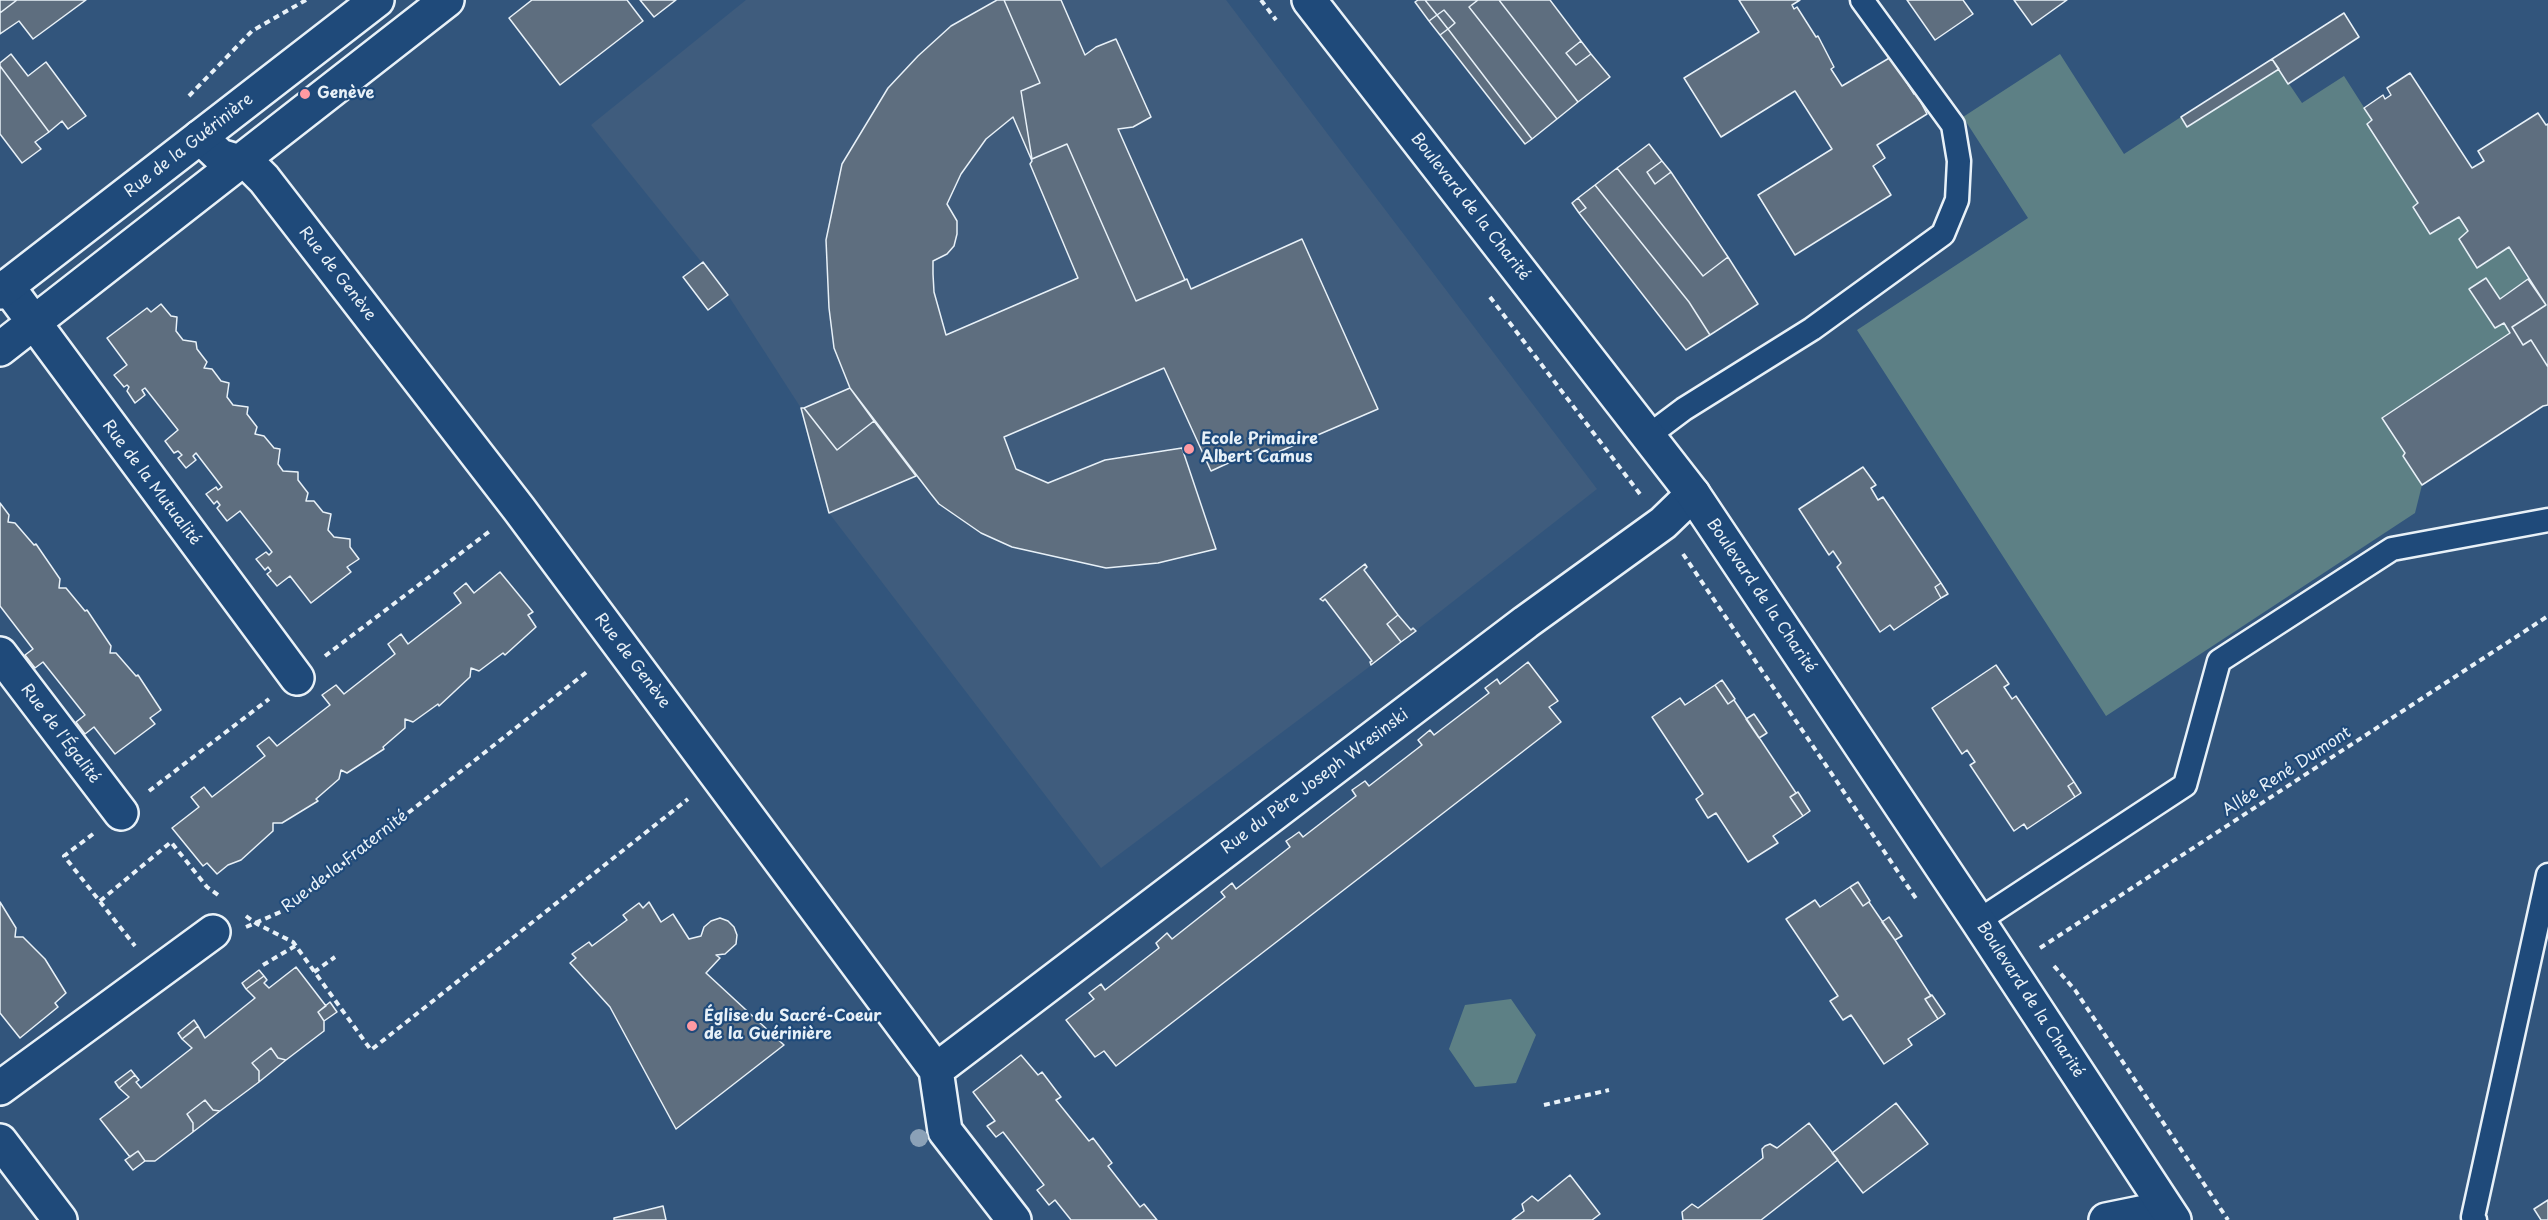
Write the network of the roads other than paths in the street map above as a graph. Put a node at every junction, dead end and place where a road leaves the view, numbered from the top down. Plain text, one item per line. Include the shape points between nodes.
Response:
1 (377, 0) edge
2 (447, 0) edge
3 (1309, 0) edge
4 (1862, 0) edge
5 (201, 137) junction
6 (238, 163) junction
7 (4, 289) edge
8 (33, 323) junction
9 (0, 349) edge
10 (1648, 436) junction
11 (1693, 494) junction
12 (2548, 520) edge
13 (0, 654) edge
14 (297, 678) dead end
15 (121, 813) road end
16 (2548, 875) edge
17 (1978, 921) junction
18 (213, 932) road end
19 (936, 1070) junction
20 (0, 1088) edge
21 (0, 1142) edge
22 (2169, 1214) edge
23 (60, 1220) edge
24 (1014, 1220) edge
25 (2106, 1220) edge
26 (2475, 1220) edge

1 - 5 street, Rue de la Guérinière
2 - 6 street
3 - 10 street, Boulevard de la Charité
4 - 10 lane via 1953,125 1959,161 1957,200 1943,234 1812,329
5 - 6 street, Rue de Genève via 220,156
5 - 7 street, Rue de la Guérinière
6 - 8 street
6 - 19 street, Rue de Genève via 250,165 264,179 505,491
7 - 8 street, Rue de la Mutualité
8 - 9 street
8 - 14 street, Rue de la Mutualité
10 - 11 street, Boulevard de la Charité
11 - 17 street, Boulevard de la Charité
11 - 19 street, Rue du Père Joseph Wresinski via 1668,532 1526,622
12 - 17 lane via 2392,549 2219,661 2185,785
13 - 15 street, Rue de l'Égalité
16 - 26 lane
17 - 22 street, Boulevard de la Charité
18 - 20 street
19 - 24 street, Rue de Genève via 945,1131
21 - 23 street
22 - 25 street

